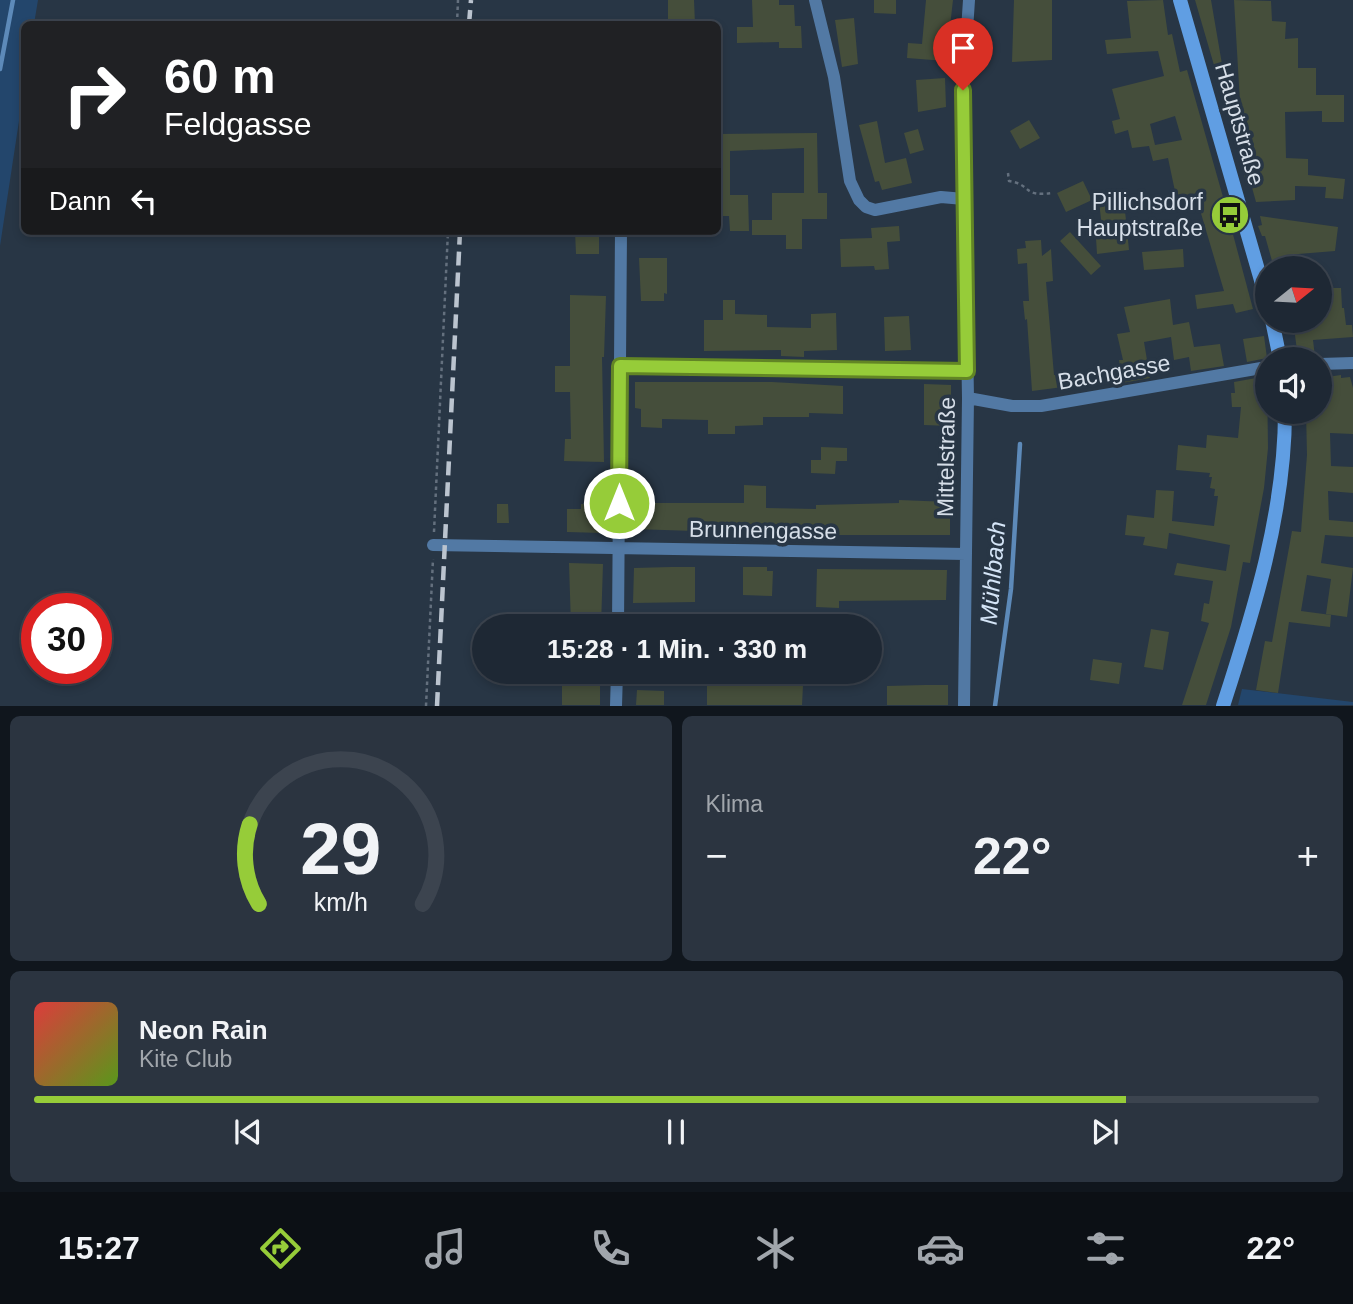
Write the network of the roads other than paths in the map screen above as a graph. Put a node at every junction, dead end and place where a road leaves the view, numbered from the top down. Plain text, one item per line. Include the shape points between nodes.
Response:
1 (815, 0) edge
2 (969, 0) edge
3 (1180, 0) edge
4 (964, 199) junction
5 (621, 235) edge
6 (1255, 259) edge
7 (1353, 363) edge
8 (1332, 364) edge
9 (620, 366) junction
10 (1255, 370) edge
11 (967, 371) junction
12 (968, 398) junction
13 (1284, 424) edge
14 (433, 545) road end
15 (619, 548) junction
16 (966, 554) junction
17 (618, 614) edge
18 (617, 684) edge
19 (616, 705) edge
20 (964, 705) edge
21 (1223, 705) edge

1 - 4 street via 834,77 850,181 859,200 875,209 941,197
2 - 4 street, Mittelstraße via 963,90
3 - 6 main road, Hauptstraße
4 - 11 street, Mittelstraße
5 - 9 street
7 - 8 street
9 - 11 street
9 - 15 street
10 - 12 street, Bachgasse via 1041,406
11 - 12 street, Mittelstraße
12 - 16 street, Mittelstraße
13 - 21 main road via 1283,463 1266,559
14 - 15 street, Brunnengasse
15 - 16 street, Brunnengasse
15 - 17 street
16 - 20 street, Mittelstraße
18 - 19 street

